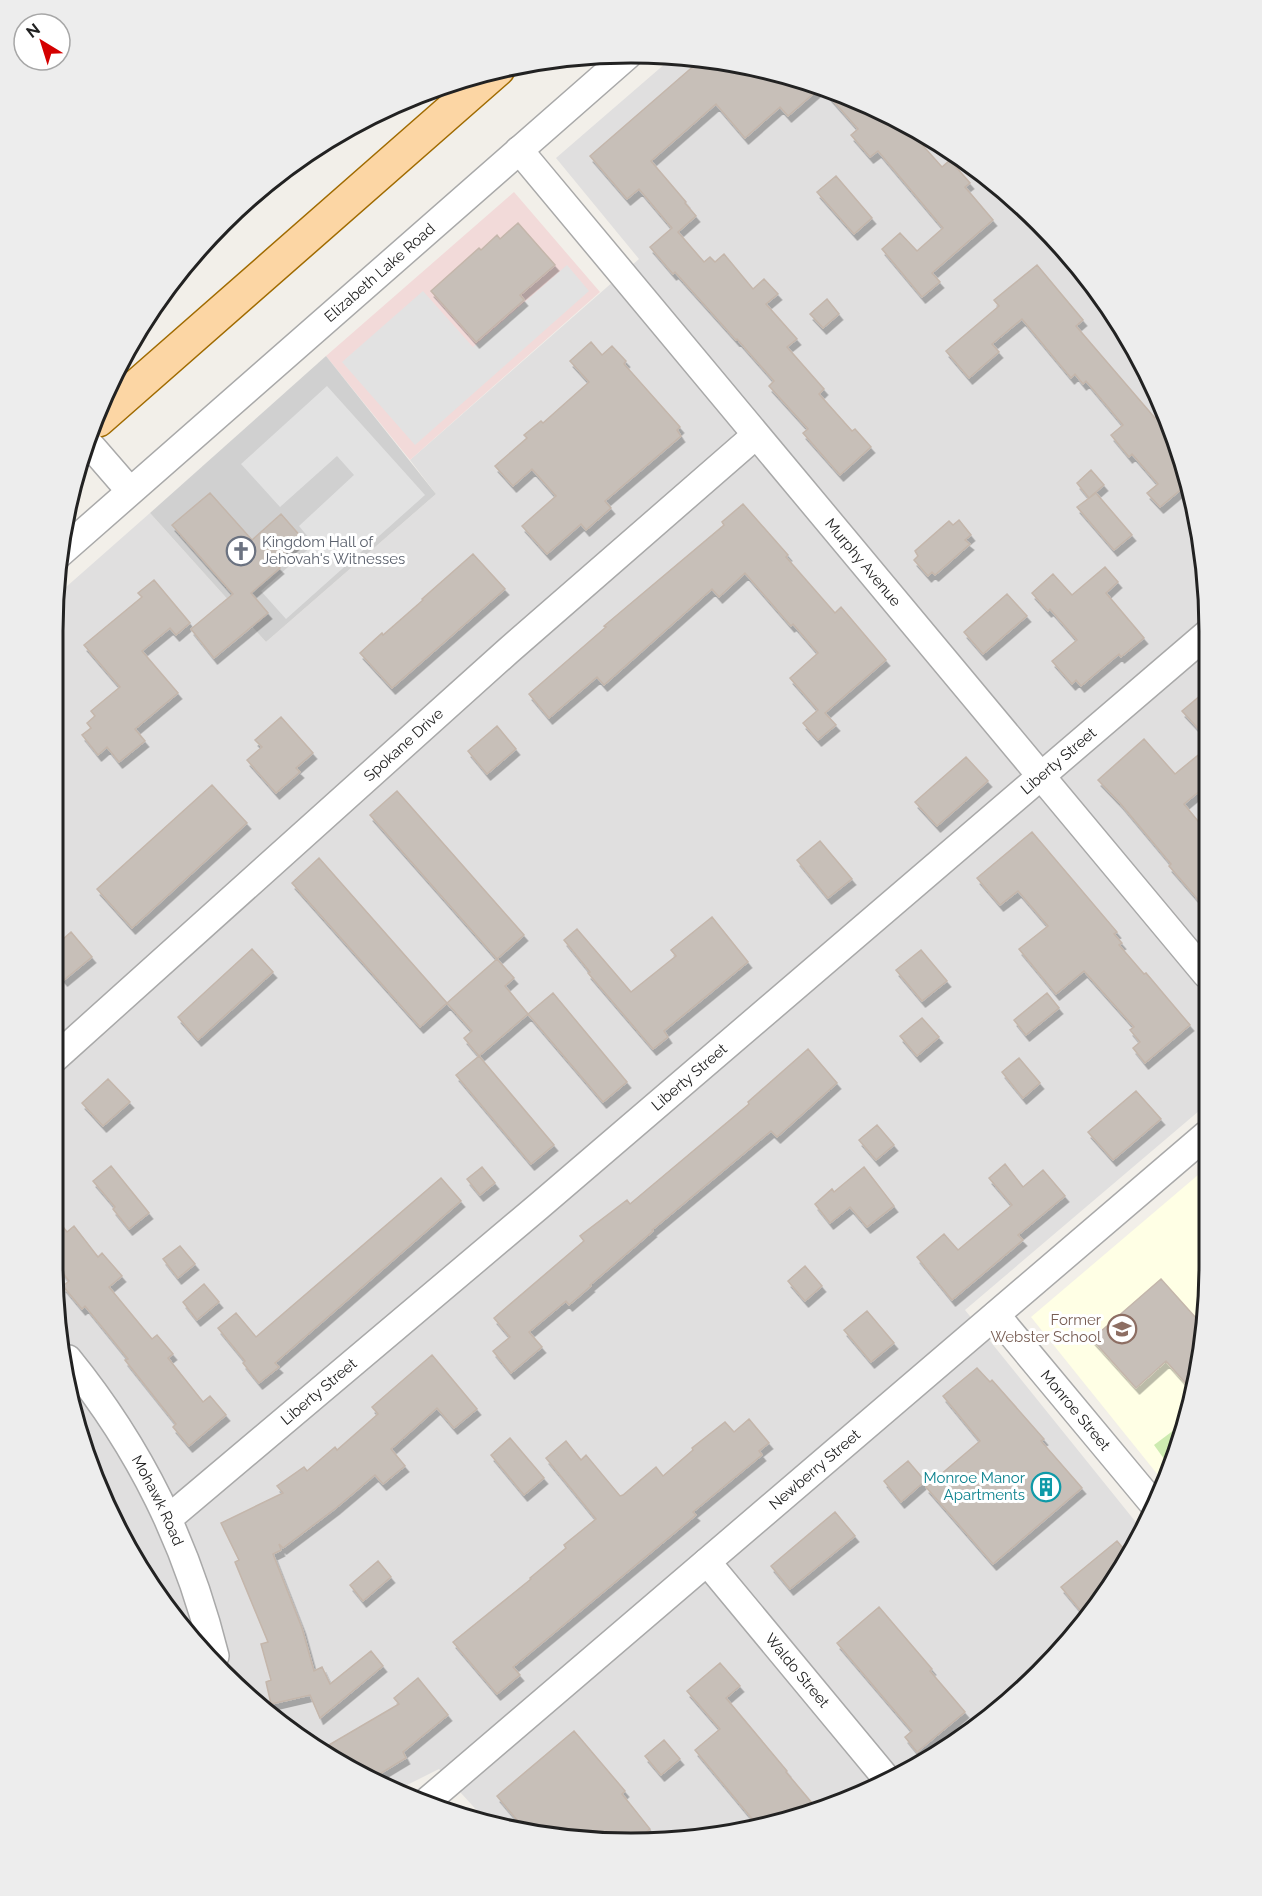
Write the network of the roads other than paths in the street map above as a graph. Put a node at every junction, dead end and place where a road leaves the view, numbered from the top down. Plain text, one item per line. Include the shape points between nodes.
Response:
1 (618, 63) edge
2 (483, 82) edge
3 (519, 150) junction
4 (106, 414) edge
5 (756, 435) junction
6 (93, 448) edge
7 (130, 491) junction
8 (70, 544) edge
9 (1199, 641) edge
10 (1042, 776) junction
11 (1199, 966) edge
12 (63, 1051) edge
13 (1199, 1141) edge
14 (996, 1315) junction
15 (72, 1365) edge
16 (1148, 1498) edge
17 (169, 1518) junction
18 (707, 1562) junction
19 (213, 1650) edge
20 (882, 1774) edge
21 (433, 1797) edge

1 - 3 street, Elizabeth Lake Road
2 - 4 main road
3 - 5 street, Murphy Avenue
3 - 7 street, Elizabeth Lake Road
5 - 10 street, Murphy Avenue
5 - 12 street, Spokane Drive via 508,651
6 - 7 street
7 - 8 street, Elizabeth Lake Road
9 - 10 street, Liberty Street
10 - 11 street, Murphy Avenue
10 - 17 street, Liberty Street
13 - 14 street, Newberry Street
14 - 16 street, Monroe Street
14 - 18 street, Newberry Street
15 - 17 street, Mohawk Road via 120,1429
17 - 19 street, Mohawk Road via 192,1577
18 - 20 street, Waldo Street
18 - 21 street, Newberry Street

